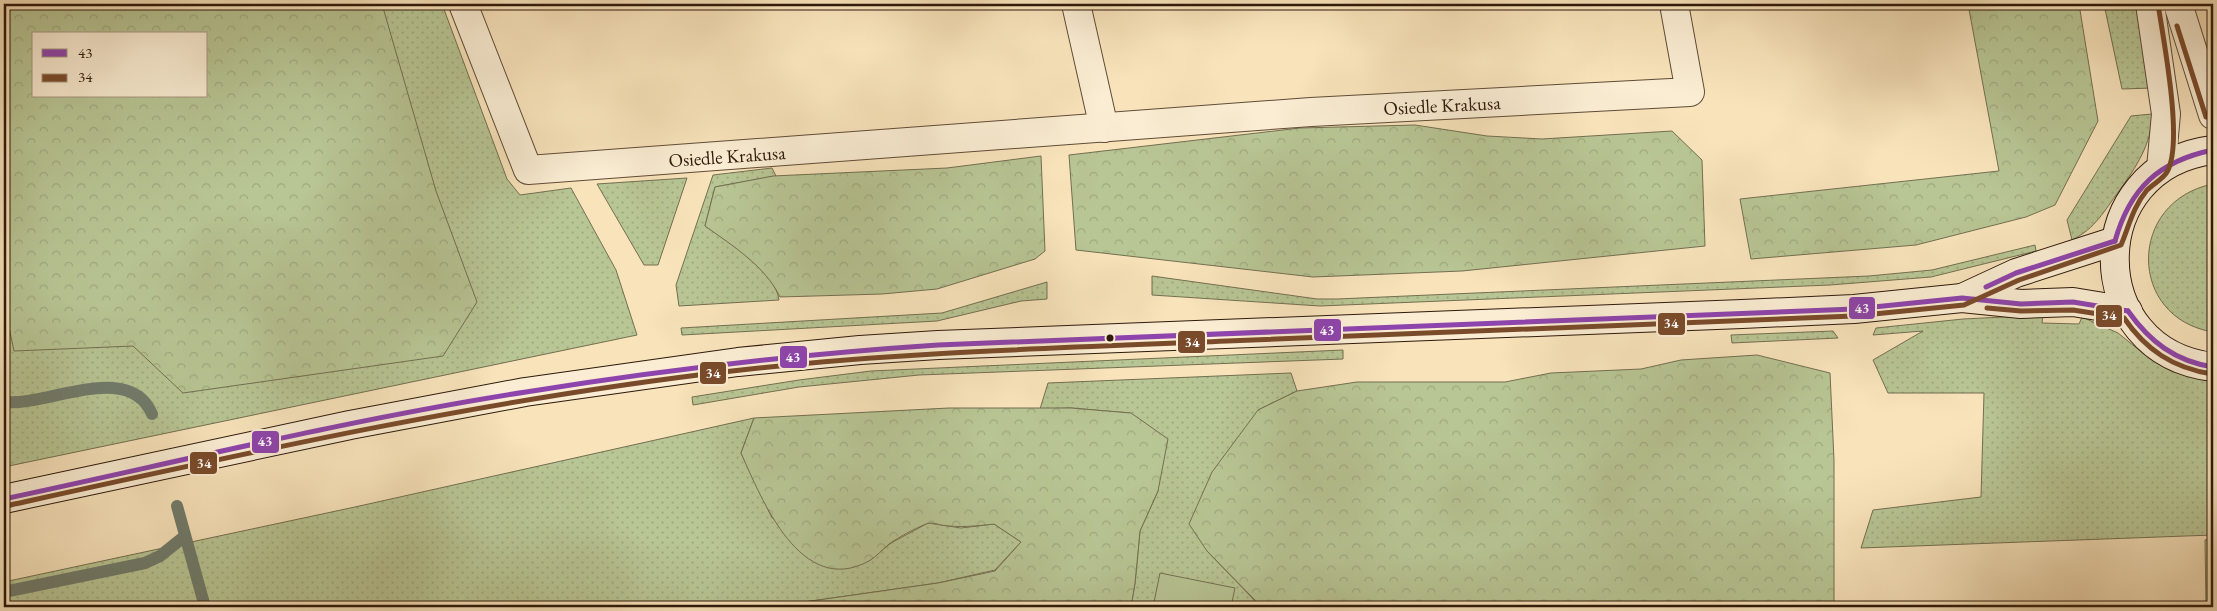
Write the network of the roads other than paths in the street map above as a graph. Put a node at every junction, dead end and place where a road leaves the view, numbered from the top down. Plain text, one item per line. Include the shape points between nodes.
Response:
1 (463, 4) edge
2 (1076, 4) edge
3 (1674, 4) edge
4 (2150, 4) edge
5 (2178, 4) edge
6 (2213, 114) edge
7 (1104, 128) junction
8 (2213, 150) edge
9 (2161, 168) junction
10 (2115, 241) junction
11 (1962, 298) junction
12 (2128, 311) junction
13 (2213, 367) edge
14 (4, 499) edge

1 - 7 main road, Osiedle Krakusa via 528,170
2 - 7 main road
3 - 7 main road, Osiedle Krakusa via 1690,92 1311,112
4 - 9 main road via 2166,114
5 - 6 main road
8 - 9 main road via 2185,155
9 - 10 main road via 2127,205
10 - 11 main road via 2016,273
10 - 12 main road via 2116,277
11 - 12 main road via 2021,304 2073,302
11 - 14 main road via 1810,311 938,345 812,354 696,366 525,392 350,424
12 - 13 main road via 2143,333 2164,350 2188,362

